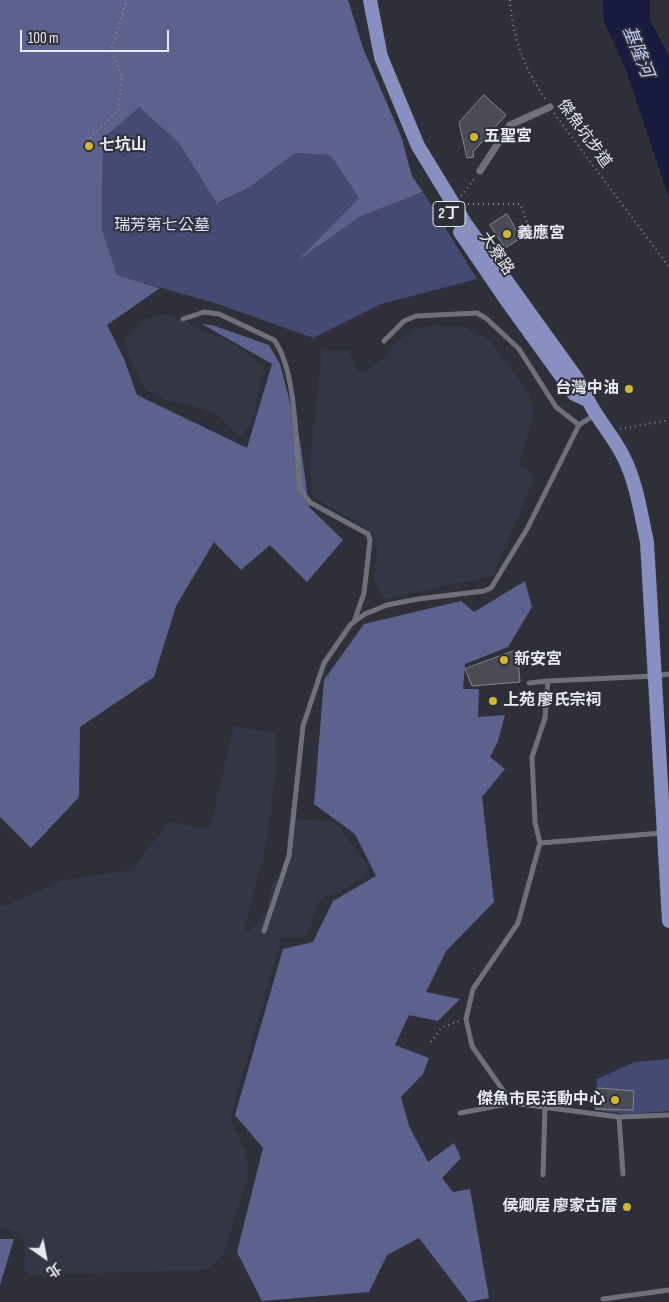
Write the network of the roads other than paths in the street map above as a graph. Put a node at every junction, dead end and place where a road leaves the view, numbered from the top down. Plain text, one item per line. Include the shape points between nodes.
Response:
1 (361, 0) edge
2 (370, 0) edge
3 (550, 107) road end
4 (480, 171) road end
5 (183, 319) dead end
6 (384, 341) dead end
7 (587, 400) junction
8 (602, 422) junction
9 (579, 425) junction
10 (354, 622) junction
11 (669, 674) edge
12 (655, 676) junction
13 (548, 681) junction
14 (529, 683) dead end
15 (664, 833) junction
16 (540, 843) junction
17 (669, 921) edge
18 (264, 931) dead end
19 (512, 1103) junction
20 (545, 1107) junction
21 (460, 1113) dead end
22 (669, 1116) edge
23 (619, 1117) junction
24 (623, 1174) dead end
25 (543, 1175) dead end
26 (669, 1290) edge
27 (603, 1299) dead end

1 - 7 main road, 大寮路 / 2丁 via 373,54 408,148 456,227 509,304 574,394
2 - 7 main road, 大寮路 / 2丁 via 381,57 418,146 465,223 583,387
3 - 4 street via 510,125
5 - 10 lane via 204,312 219,314 274,340 279,346 290,379 300,490 311,502 368,534 370,540 364,593
6 - 9 lane via 404,321 416,316 477,313 513,343 556,407
7 - 8 main road, 大寮路 / 2丁
8 - 9 lane
8 - 12 main road, 2丁 via 626,461 638,498 647,542
9 - 10 lane via 527,529 491,588 387,605
10 - 18 lane via 324,663 312,692 303,726 289,856
11 - 12 lane
12 - 13 lane
12 - 15 main road, 2丁
13 - 14 lane
13 - 16 lane via 545,718 532,758 535,822
15 - 16 lane
15 - 17 main road, 2丁
16 - 19 lane via 518,923 473,989 466,1019 472,1046
19 - 20 lane
19 - 21 lane
20 - 23 lane
20 - 25 lane
22 - 23 lane
23 - 24 lane
26 - 27 lane

